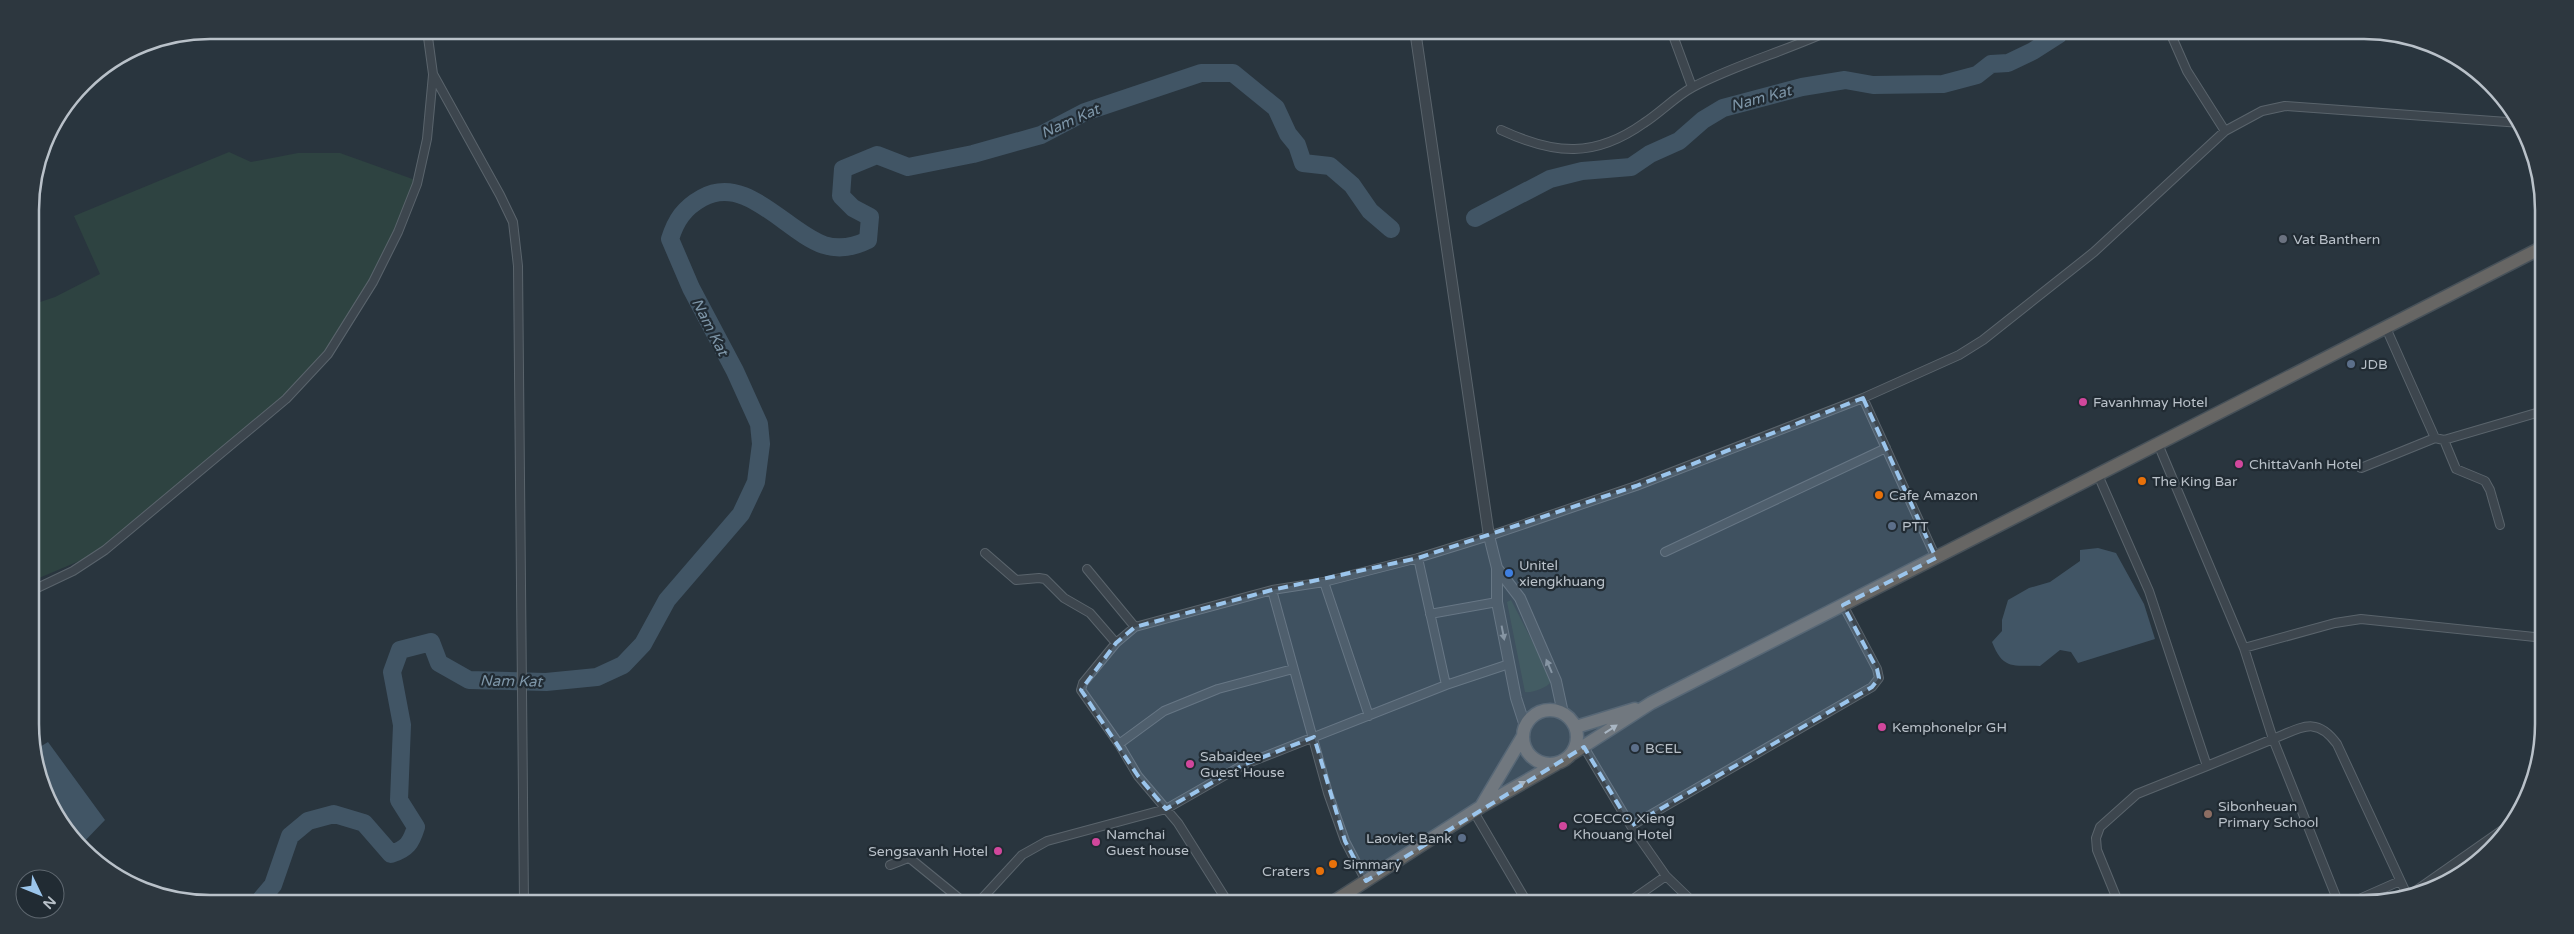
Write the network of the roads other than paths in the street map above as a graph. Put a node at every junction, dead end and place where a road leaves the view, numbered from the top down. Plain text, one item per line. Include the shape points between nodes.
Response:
1 (428, 39) edge
2 (1417, 39) edge
3 (1674, 39) edge
4 (1809, 39) edge
5 (2173, 39) edge
6 (433, 74) junction
7 (1692, 87) junction
8 (2511, 122) edge
9 (1502, 130) dead end
10 (2225, 131) junction
11 (2535, 251) edge
12 (2386, 328) junction
13 (1863, 398) junction
14 (2535, 413) edge
15 (2435, 438) junction
16 (2444, 440) junction
17 (2158, 444) junction
18 (1886, 448) junction
19 (2360, 468) dead end
20 (2098, 475) junction
21 (2500, 525) dead end
22 (1489, 536) junction
23 (1665, 552) dead end
24 (985, 553) dead end
25 (1418, 558) junction
26 (1936, 558) junction
27 (1498, 568) junction
28 (1087, 569) dead end
29 (1324, 582) junction
30 (39, 587) edge
31 (1272, 590) junction
32 (1497, 602) junction
33 (1844, 605) junction
34 (1430, 614) junction
35 (1135, 627) junction
36 (2535, 637) edge
37 (1116, 643) junction
38 (2244, 648) junction
39 (1509, 664) junction
40 (1293, 669) junction
41 (1446, 685) junction
42 (1651, 704) junction
43 (1563, 713) junction
44 (1369, 716) junction
45 (1576, 727) junction
46 (1524, 731) junction
47 (1314, 737) junction
48 (2272, 739) junction
49 (1119, 744) junction
50 (1584, 747) junction
51 (1570, 755) junction
52 (1556, 764) junction
53 (2207, 766) junction
54 (1166, 809) junction
55 (1478, 809) junction
56 (1631, 826) junction
57 (2491, 838) edge
58 (890, 865) dead end
59 (1666, 876) junction
60 (1366, 881) junction
61 (2400, 881) junction
62 (2429, 882) edge
63 (2404, 890) edge
64 (524, 895) edge
65 (955, 895) edge
66 (985, 895) edge
67 (1223, 895) edge
68 (1344, 895) edge
69 (1523, 895) edge
70 (1639, 895) edge
71 (1686, 895) edge
72 (2115, 895) edge
73 (2335, 895) edge
74 (2368, 895) edge

1 - 6 street
2 - 22 street
3 - 7 street
4 - 7 street
5 - 10 street via 2187,71
6 - 30 street via 417,184 398,232 372,282 328,354 286,399 105,550 73,571
6 - 64 street via 513,222 518,266
7 - 9 street via 1643,124 1599,148 1552,148 1524,141
8 - 10 street via 2285,106 2262,111
10 - 13 street via 2094,252 1983,340 1959,355
11 - 12 highway
12 - 15 street
12 - 17 highway
13 - 18 street
13 - 22 street via 1636,486
14 - 16 street
15 - 16 street
15 - 19 street
16 - 21 street via 2456,468 2484,481 2490,490
17 - 20 highway
17 - 38 street
18 - 23 street
18 - 26 street
20 - 26 highway
20 - 53 street via 2149,591
22 - 25 street
22 - 27 street
24 - 37 street via 1016,580 1045,579 1064,598 1090,613
25 - 29 street
25 - 34 street
26 - 33 highway
27 - 32 street
43 -> 27 street via 1556,681 1520,598
28 - 35 street
29 - 31 street
29 - 44 street
31 - 35 street
31 - 40 street
32 - 34 street
32 -> 39 street
33 - 42 highway
33 - 56 street via 1877,669 1879,678 1872,687
34 - 41 street
35 - 37 street
36 - 38 street via 2361,620 2335,623
37 - 49 street via 1083,683 1081,690
38 - 48 street
39 - 41 street
39 - 46 street
40 - 47 street
40 - 49 street via 1218,689 1164,710
41 - 44 street
42 - 45 highway
50 -> 42 highway
43 - 45 highway
43 - 46 highway via 1544,710 1532,716
44 - 47 street
45 - 51 highway via 1577,739
46 - 52 highway via 1524,750 1534,760
46 - 55 highway
47 - 54 street via 1243,765
47 - 60 street via 1345,841
48 - 53 street
48 - 61 street via 2315,725 2327,730 2337,744
48 - 73 street
49 - 54 street via 1138,776
50 - 51 highway
50 - 56 street
51 - 52 highway
55 -> 52 highway
53 - 72 street via 2137,794 2100,827 2096,838 2097,850
54 - 66 street via 1047,841 1022,855
54 - 67 street
55 - 60 highway
55 - 69 street
56 - 59 street
57 - 62 street
58 - 65 street via 908,858
59 - 70 street
59 - 71 street
60 - 68 highway
61 - 63 street
61 - 74 street

